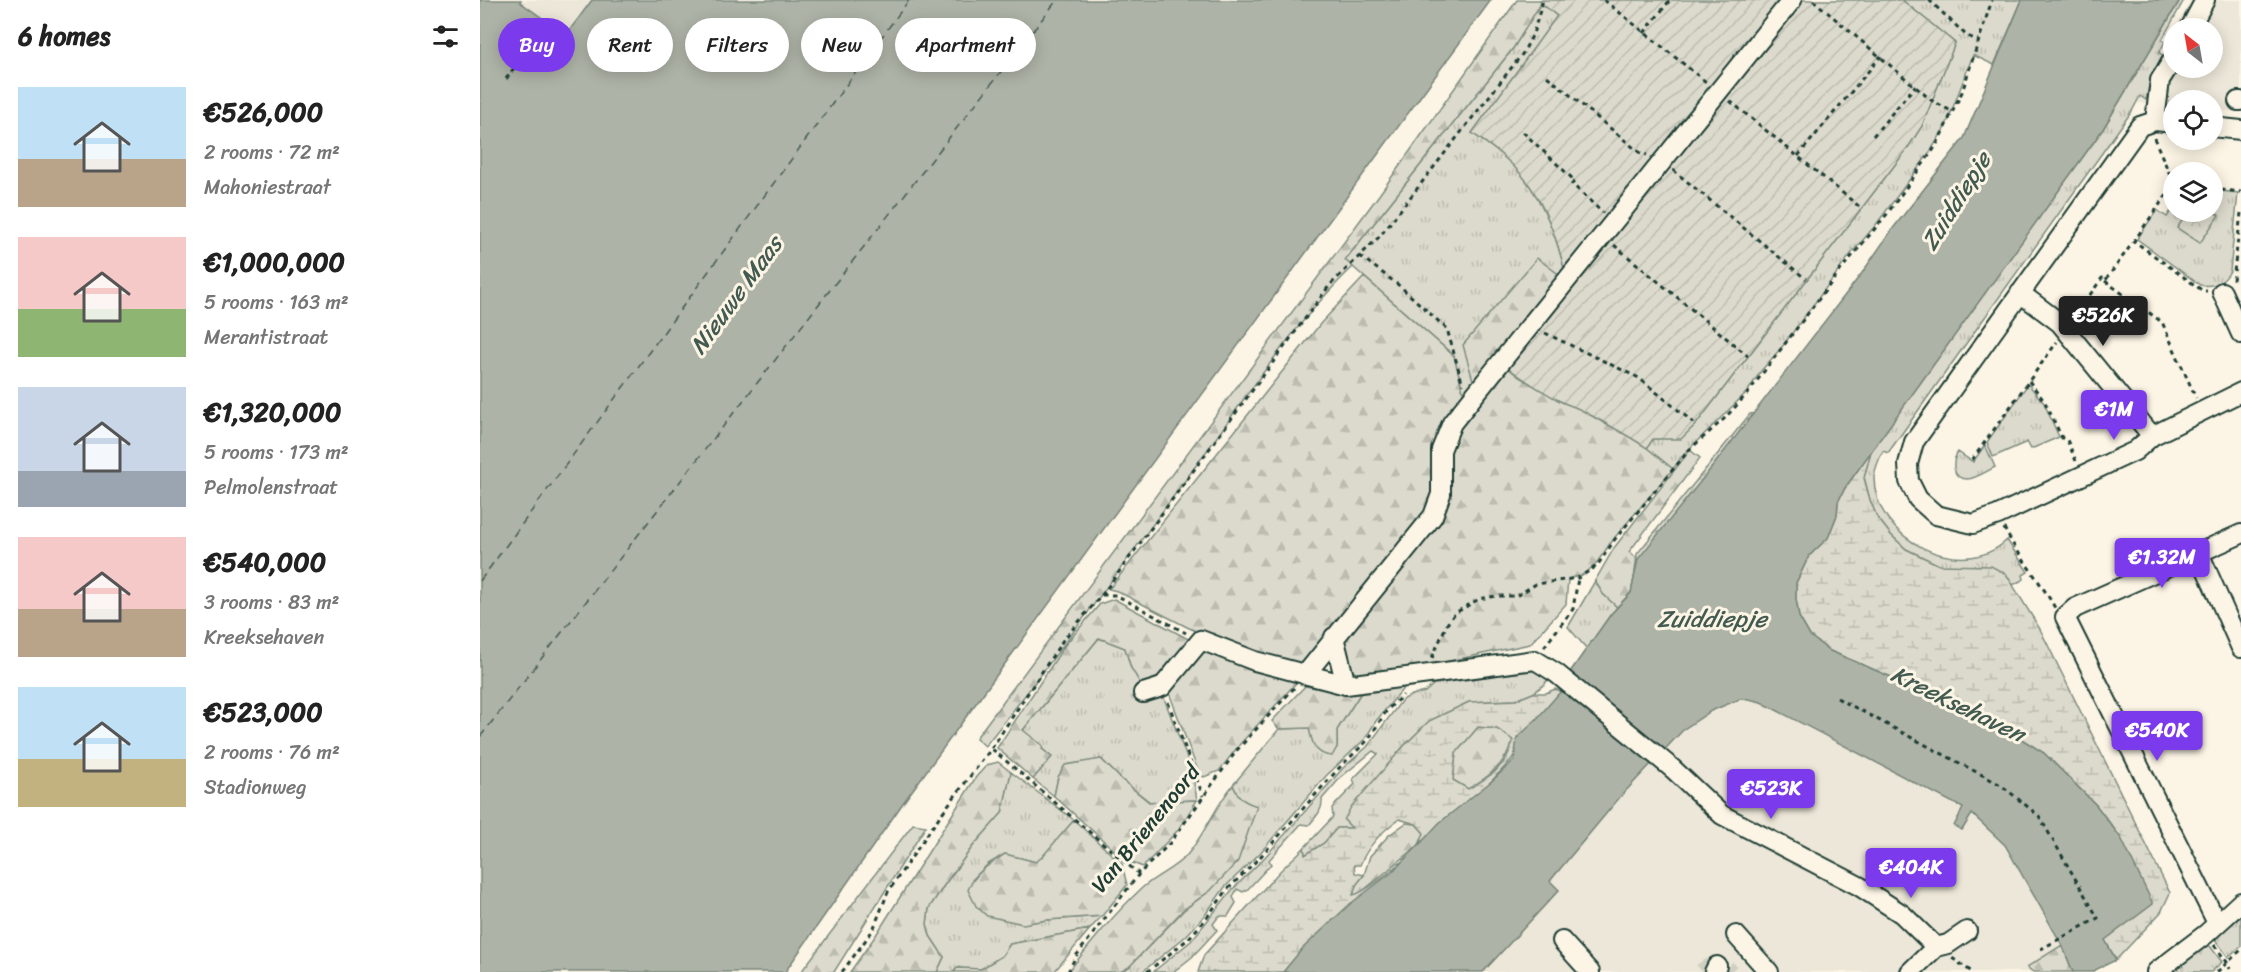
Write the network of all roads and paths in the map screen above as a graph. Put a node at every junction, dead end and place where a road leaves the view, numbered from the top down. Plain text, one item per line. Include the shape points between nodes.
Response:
1 (1543, 0) edge
2 (1604, 0) edge
3 (1670, 0) edge
4 (1792, 0) edge
5 (1813, 0) edge
6 (1929, 0) edge
7 (1992, 0) edge
8 (2205, 0) edge
9 (2195, 18) edge
10 (1644, 33) junction
11 (1978, 40) junction
12 (1881, 56) junction
13 (511, 72) edge
14 (2163, 75) edge
15 (1547, 76) dead end
16 (506, 79) dead end
17 (1915, 86) junction
18 (1719, 93) junction
19 (1953, 112) junction
20 (2163, 112) edge
21 (2163, 122) edge
22 (2163, 124) edge
23 (2223, 128) edge
24 (2241, 130) edge
25 (1523, 132) dead end
26 (1873, 136) dead end
27 (1798, 156) junction
28 (1662, 162) junction
29 (2163, 162) edge
30 (2223, 190) edge
31 (2241, 192) edge
32 (2163, 200) edge
33 (1861, 208) dead end
34 (2241, 213) edge
35 (1609, 230) junction
36 (2134, 241) junction
37 (1360, 256) junction
38 (1806, 279) dead end
39 (2105, 281) junction
40 (2222, 292) junction
41 (2020, 293) junction
42 (1529, 326) junction
43 (2066, 330) junction
44 (2241, 334) edge
45 (1748, 356) dead end
46 (2029, 381) junction
47 (2241, 392) edge
48 (1467, 402) junction
49 (2203, 412) junction
50 (1694, 423) dead end
51 (2152, 436) junction
52 (1972, 460) dead end
53 (2083, 475) junction
54 (1998, 515) junction
55 (2241, 534) edge
56 (2199, 553) junction
57 (1578, 578) junction
58 (1102, 596) junction
59 (2065, 617) junction
60 (1334, 637) junction
61 (1201, 640) junction
62 (2241, 648) edge
63 (1535, 660) junction
64 (1428, 674) junction
65 (1305, 675) junction
66 (1346, 685) junction
67 (1162, 687) junction
68 (1143, 693) dead end
69 (1408, 693) dead end
70 (1837, 698) dead end
71 (991, 749) junction
72 (1203, 796) junction
73 (1139, 874) junction
74 (2241, 902) edge
75 (2217, 923) junction
76 (1967, 931) dead end
77 (1736, 934) dead end
78 (1562, 941) dead end
79 (1936, 947) junction
80 (2041, 949) dead end
81 (2241, 950) edge
82 (2219, 951) dead end
83 (2227, 962) junction
84 (2230, 969) dead end
85 (842, 972) edge
86 (1068, 972) edge
87 (1147, 972) edge
88 (1590, 972) edge
89 (1769, 972) edge
90 (1910, 972) edge
91 (2156, 972) edge
92 (2217, 972) edge

1 - 37 path via 1523,53 1380,236
2 - 10 path
3 - 10 path
4 - 18 street
5 - 12 path
6 - 11 path via 1967,36
7 - 11 path
8 - 9 street
10 - 18 path
11 - 19 path
12 - 17 path
12 - 27 path
13 - 16 path
14 - 20 street via 2160,80
15 - 28 path via 1639,152
17 - 19 path
17 - 26 path
18 - 27 path
18 - 28 street
19 - 57 path via 1936,146 1899,197 1747,394 1690,449 1597,566
21 - 41 street via 2140,126
22 - 29 path via 2153,141
23 - 24 street
25 - 35 path via 1575,181 1572,184
27 - 33 path
28 - 35 street
28 - 38 path
30 - 31 path
32 - 36 path
34 - 40 path via 2234,279
35 - 42 street
35 - 45 path
36 - 39 path
36 - 40 path via 2203,291
37 - 48 path via 1447,329
37 - 58 path via 1329,286
39 - 43 path via 2102,278
39 - 49 path via 2162,322
40 - 44 street
41 - 43 street
41 - 54 street via 1914,442 1908,464 1909,481 1918,499 1936,515 1973,524
42 - 48 street
42 - 50 path via 1639,378
43 - 46 path
43 - 51 street
46 - 52 path
46 - 53 path via 2045,402 2062,438 2067,440
47 - 49 street
48 - 60 street via 1452,423 1441,450 1441,494 1433,516
49 - 51 street
51 - 53 street via 2135,451
53 - 54 street
54 - 59 path via 2010,540
55 - 56 street
56 - 59 street via 2075,608
56 - 62 street
57 - 63 path via 1573,609
57 - 64 path via 1536,584 1516,596 1479,599 1455,613 1429,663
58 - 61 path via 1116,595
58 - 71 path via 1063,640
59 - 75 street
60 - 65 street
60 - 66 street
61 - 65 street
61 - 67 street
63 - 64 street
63 - 79 street via 1673,769 1722,815 1859,886 1902,914
64 - 66 street
65 - 66 street
65 - 72 path, Van Brienenoord via 1237,750
67 - 68 street
67 - 72 path
69 - 87 path via 1400,696 1368,740 1228,889 1188,939
70 - 80 path via 2001,785 2038,816 2098,918
71 - 73 path
71 - 85 path via 888,892 873,930
72 - 73 path, Van Brienenoord via 1177,834
73 - 86 path, Van Brienenoord
74 - 75 street
75 - 91 street
76 - 79 street
77 - 89 street
78 - 88 street
79 - 90 street
81 - 83 path
82 - 83 path
83 - 84 path
83 - 92 path

